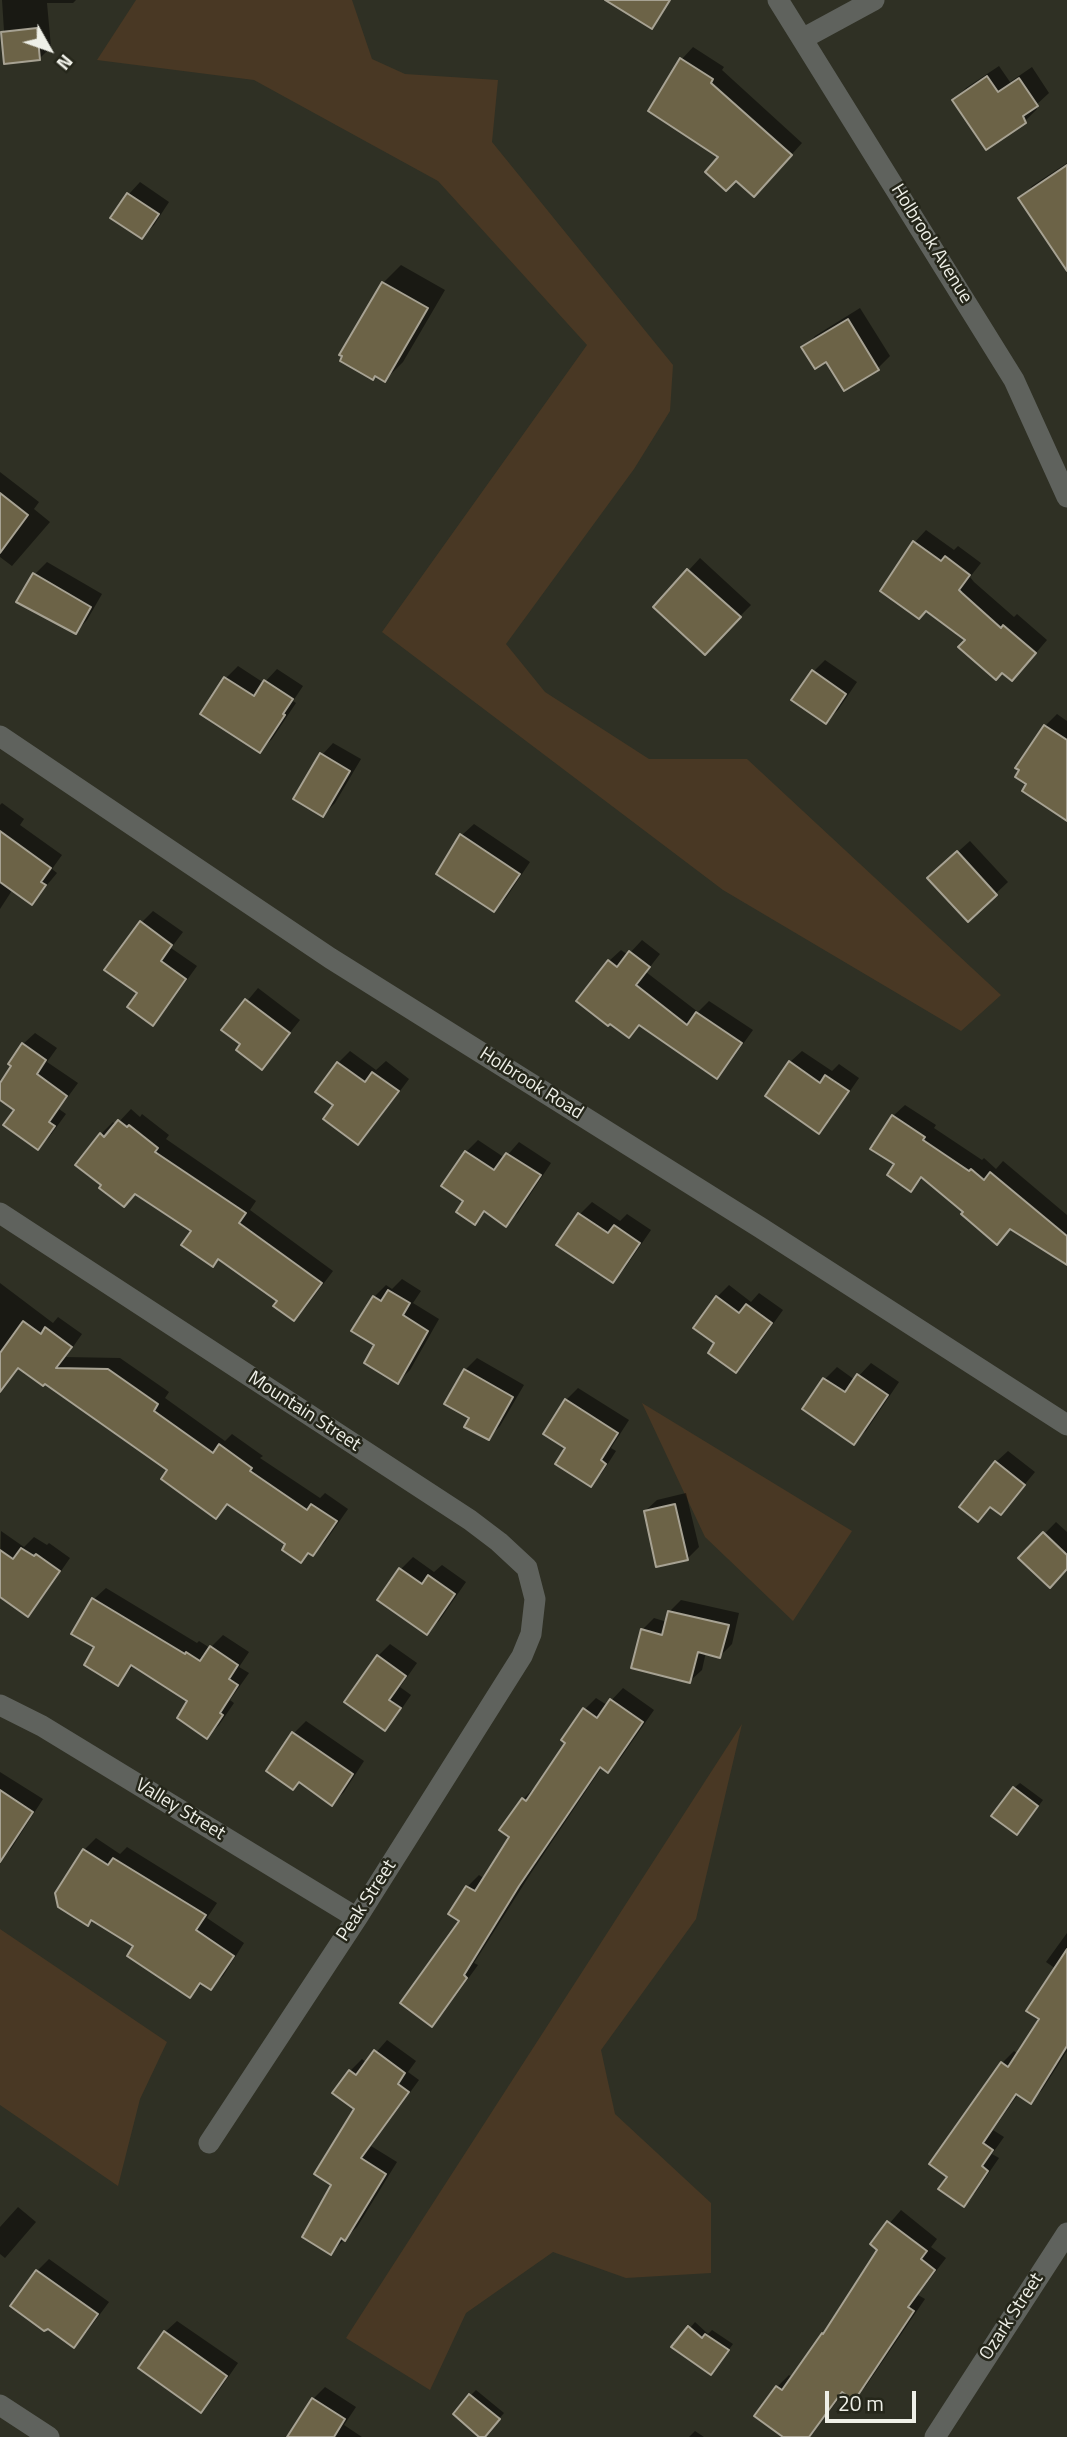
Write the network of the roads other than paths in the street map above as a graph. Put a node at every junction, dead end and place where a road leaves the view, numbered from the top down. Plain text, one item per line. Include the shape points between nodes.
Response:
1 (778, 0) edge
2 (874, 0) edge
3 (804, 38) junction
4 (1067, 497) edge
5 (0, 736) edge
6 (0, 1213) edge
7 (1067, 1425) edge
8 (522, 1657) joint
9 (0, 1705) edge
10 (357, 1918) junction
11 (209, 2143) dead end
12 (1067, 2233) edge
13 (0, 2405) edge
14 (50, 2437) edge
15 (934, 2437) edge

1 - 3 street, Holbrook Avenue
2 - 3 street
3 - 4 street, Holbrook Avenue via 1014,380
5 - 7 street, Holbrook Road via 330,958
6 - 8 street, Mountain Street via 499,1542 527,1568 535,1599 531,1634
8 - 10 street, Peak Street
9 - 10 street, Valley Street
10 - 11 street, Peak Street
12 - 15 street, Ozark Street
13 - 14 street

